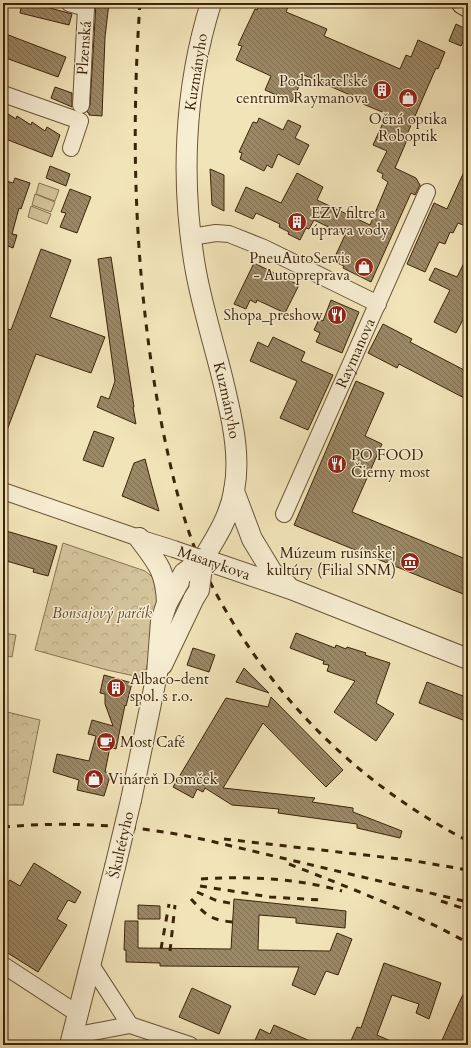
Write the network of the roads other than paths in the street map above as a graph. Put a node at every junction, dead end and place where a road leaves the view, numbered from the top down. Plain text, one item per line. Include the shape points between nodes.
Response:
1 (69, 3) edge
2 (211, 3) edge
3 (463, 3) edge
4 (87, 5) edge
5 (468, 6) edge
6 (3, 94) edge
7 (80, 113) junction
8 (71, 148) dead end
9 (427, 192) dead end
10 (191, 237) junction
11 (378, 304) junction
12 (3, 491) edge
13 (234, 491) junction
14 (284, 514) dead end
15 (139, 538) junction
16 (203, 560) junction
17 (291, 588) junction
18 (167, 603) junction
19 (468, 659) edge
20 (157, 674) junction
21 (3, 965) edge
22 (91, 965) junction
23 (78, 1014) junction
24 (130, 1025) junction
25 (71, 1040) edge
26 (190, 1045) edge

1 - 4 street, Plzenská
2 - 10 street, Kuzmányho via 201,38 189,109 187,188
3 - 5 main road
4 - 7 street, Plzenská
6 - 7 street
7 - 8 street, Plzenská
9 - 11 street, Raymanova
10 - 11 street via 228,234 264,248
10 - 13 street, Kuzmányho via 196,272 233,422 236,450
11 - 14 street, Raymanova
12 - 15 street, Masarykova
13 - 16 street, Kuzmányho via 228,512
13 - 17 street via 261,554 272,572
15 - 16 street, Masarykova, bridge
15 - 18 street via 163,573
16 - 17 street, Masarykova
16 - 18 street, Škultétyho, bridge via 184,573
16 - 20 street, Škultétyho, bridge via 199,590
17 - 19 street, Masarykova
18 - 20 street, Škultétyho via 161,621
20 - 22 street, Škultétyho, bridge via 116,867
21 - 23 street
22 - 23 street, Škultétyho
22 - 24 street
23 - 25 street, Škultétyho
24 - 25 street
24 - 26 street

